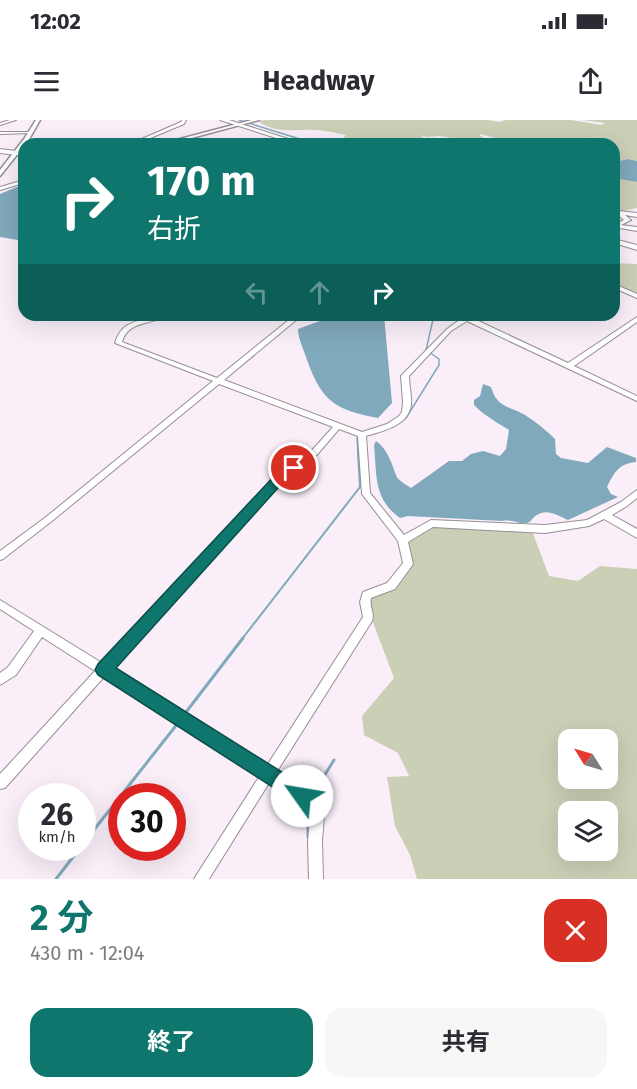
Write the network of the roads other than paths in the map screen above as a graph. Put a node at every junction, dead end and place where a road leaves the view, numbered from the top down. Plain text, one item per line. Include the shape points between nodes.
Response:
1 (14, 120) edge
2 (37, 120) edge
3 (184, 120) edge
4 (223, 120) edge
5 (248, 120) edge
6 (257, 120) edge
7 (0, 124) edge
8 (236, 124) junction
9 (0, 133) edge
10 (29, 133) junction
11 (26, 138) edge
12 (147, 138) edge
13 (173, 138) edge
14 (185, 138) edge
15 (282, 138) edge
16 (18, 150) edge
17 (0, 151) edge
18 (16, 153) junction
19 (0, 174) edge
20 (18, 182) edge
21 (0, 189) edge
22 (620, 214) edge
23 (637, 214) edge
24 (620, 215) edge
25 (628, 220) junction
26 (637, 221) edge
27 (620, 223) edge
28 (620, 227) edge
29 (637, 229) edge
30 (620, 244) edge
31 (637, 248) edge
32 (620, 289) edge
33 (637, 296) edge
34 (637, 319) edge
35 (143, 321) edge
36 (292, 321) edge
37 (460, 321) edge
38 (476, 321) edge
39 (569, 366) junction
40 (217, 381) junction
41 (637, 399) edge
42 (337, 427) junction
43 (362, 435) junction
44 (637, 493) edge
45 (605, 515) junction
46 (637, 534) edge
47 (403, 540) junction
48 (0, 556) edge
49 (0, 604) edge
50 (40, 631) junction
51 (104, 670) junction
52 (0, 680) edge
53 (267, 775) junction
54 (0, 783) edge
55 (201, 879) edge
56 (316, 879) edge

1 - 7 street
2 - 10 main road
3 - 12 street
4 - 8 highway
5 - 8 main road
6 - 8 main road
8 - 13 main road
8 - 14 main road
8 - 15 highway
9 - 10 street
10 - 11 main road
16 - 18 main road
17 - 18 highway
18 - 19 main road
20 - 21 street
22 - 23 street
24 - 25 street
25 - 26 street
25 - 27 street
28 - 29 street
30 - 31 highway
32 - 33 street
34 - 39 street
35 - 40 street via 129,325 118,343
36 - 40 street
37 - 43 street via 405,376 407,405 398,422
38 - 39 street
39 - 41 street
40 - 42 street
40 - 48 street
42 - 43 street
42 - 51 street via 307,461 281,476
43 - 47 street via 366,494
44 - 45 street
45 - 46 street
45 - 47 street via 589,523 545,529 431,523
47 - 53 street via 408,564 392,586 367,596 368,618
49 - 50 street
50 - 51 street
50 - 52 street via 12,671
51 - 53 street
51 - 54 street
53 - 55 street
53 - 56 street via 318,804

